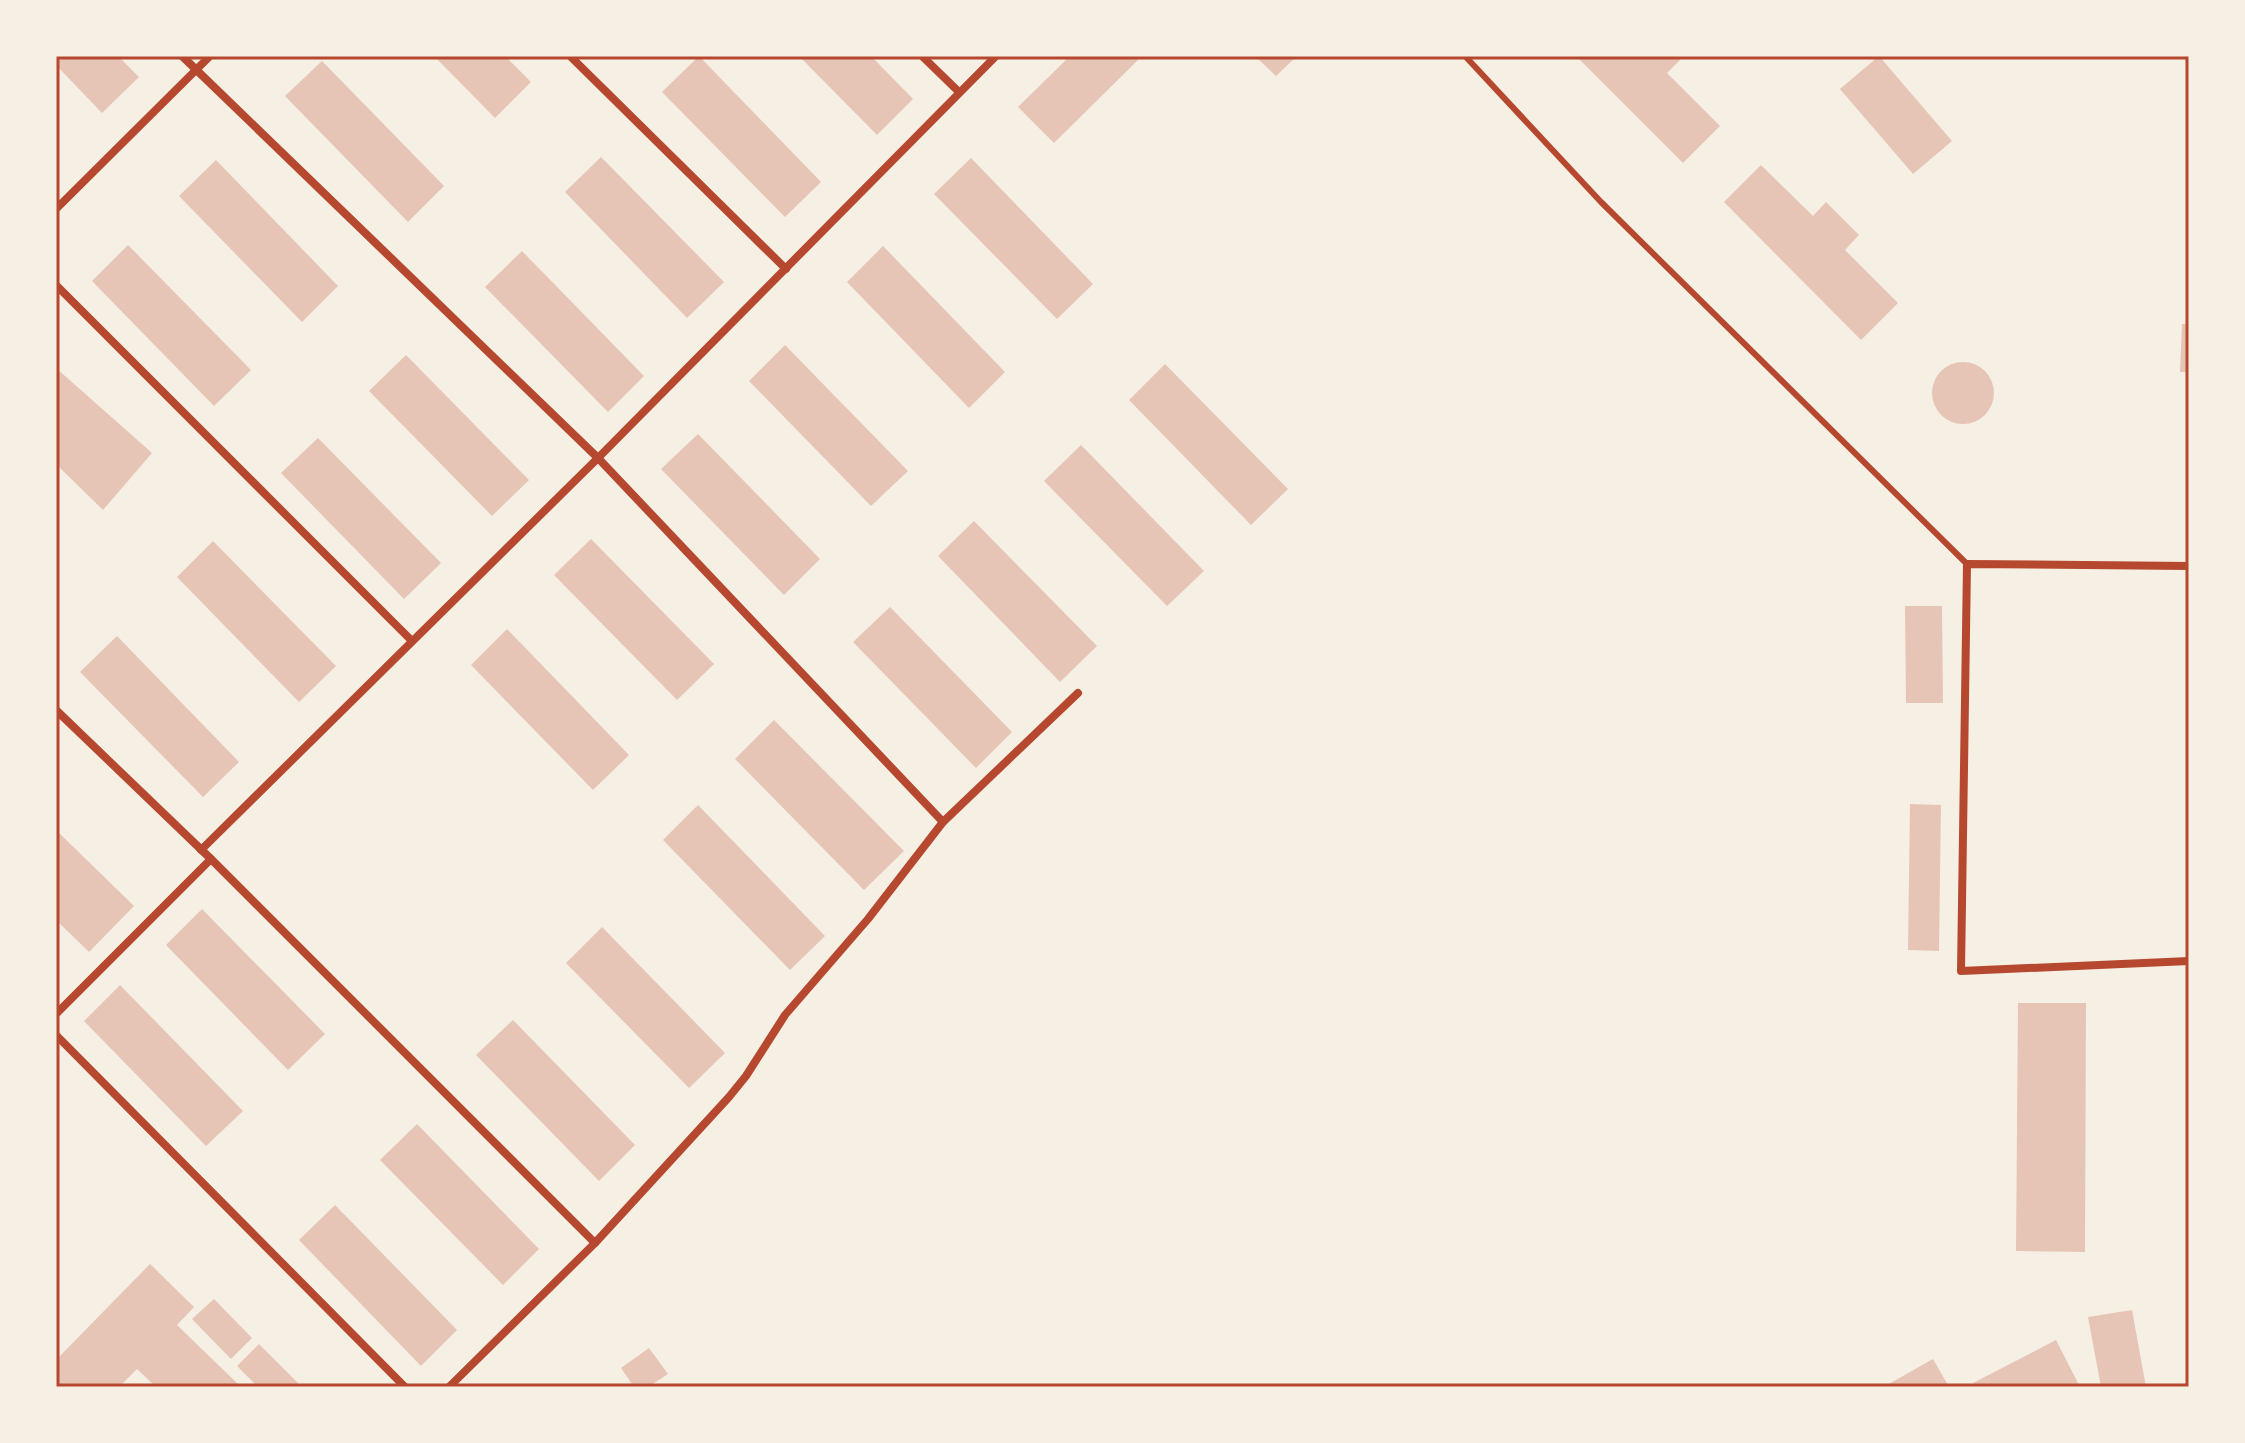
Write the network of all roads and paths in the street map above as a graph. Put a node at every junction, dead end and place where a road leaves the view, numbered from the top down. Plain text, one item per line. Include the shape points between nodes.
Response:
1 (182, 56) edge
2 (210, 56) edge
3 (570, 56) edge
4 (922, 56) edge
5 (996, 56) edge
6 (1465, 56) edge
7 (196, 71) junction
8 (959, 92) junction
9 (56, 209) edge
10 (786, 269) junction
11 (56, 285) edge
12 (598, 458) junction
13 (1967, 564) junction
14 (2189, 566) edge
15 (411, 640) junction
16 (1078, 693) dead end
17 (56, 710) edge
18 (943, 822) junction
19 (201, 850) junction
20 (211, 859) junction
21 (2189, 961) edge
22 (56, 1014) edge
23 (56, 1035) edge
24 (595, 1243) junction
25 (405, 1387) edge
26 (449, 1387) edge

1 - 7 street
2 - 7 street
3 - 10 street
4 - 8 street
5 - 8 street
6 - 13 lane via 1601,202
7 - 9 street
7 - 12 street
8 - 10 street
10 - 12 street
11 - 15 street
12 - 15 street
12 - 18 street
13 - 14 street
13 - 21 street via 1961,971
15 - 19 street
16 - 18 street
17 - 19 street
18 - 24 street via 785,1015 729,1097
19 - 20 street
20 - 22 street
20 - 24 street
23 - 25 street
24 - 26 street

